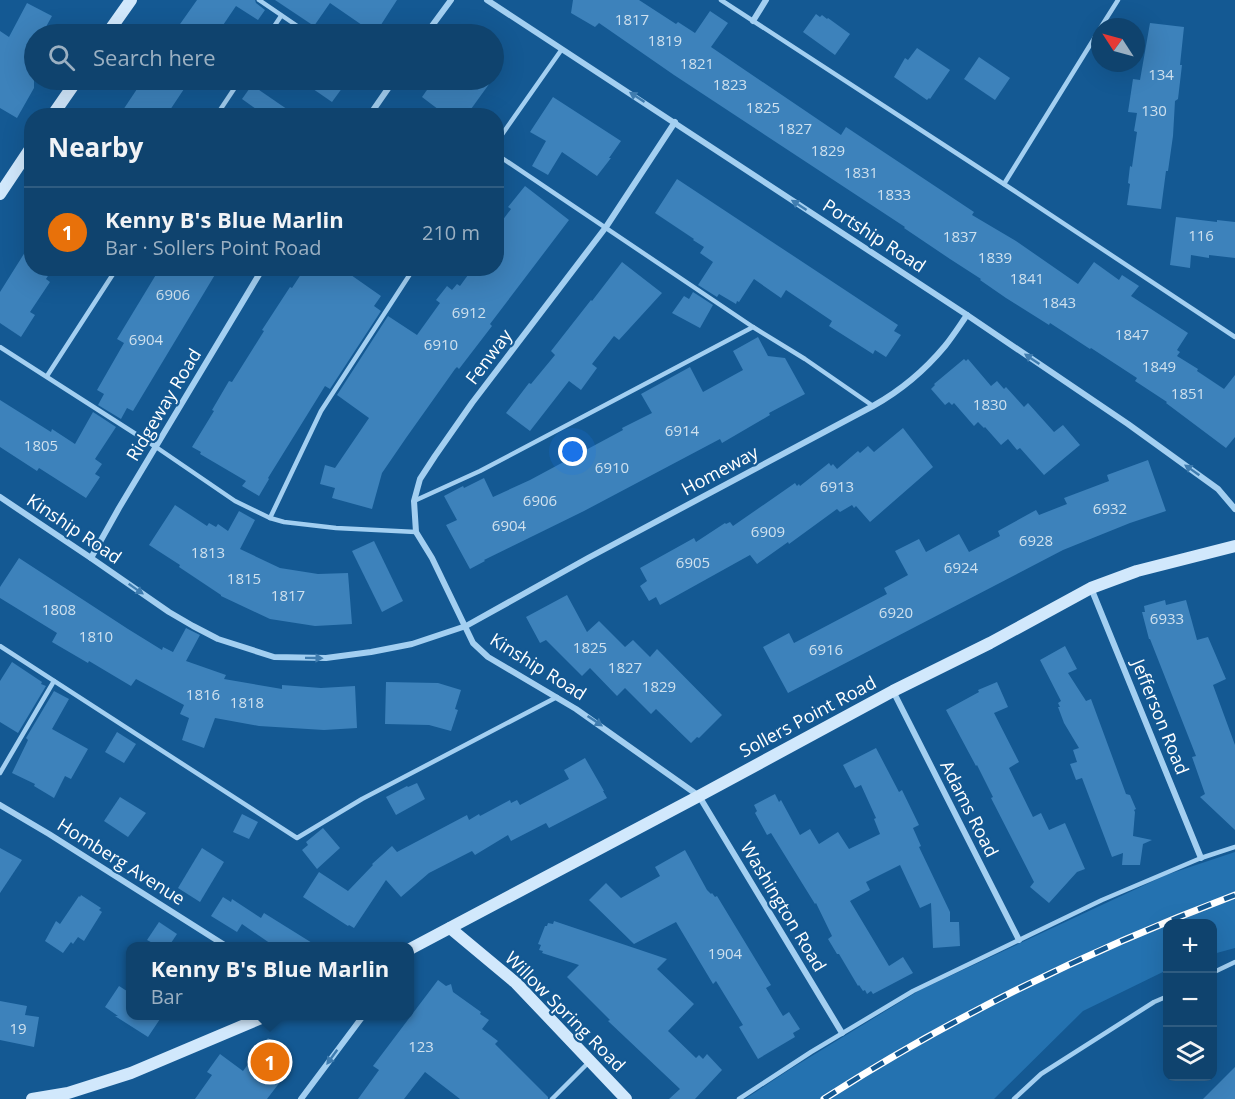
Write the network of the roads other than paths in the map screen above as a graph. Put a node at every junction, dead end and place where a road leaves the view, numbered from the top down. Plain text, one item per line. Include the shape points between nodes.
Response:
1 (131, 0) edge
2 (259, 0) edge
3 (451, 0) edge
4 (487, 0) edge
5 (721, 0) edge
6 (766, 0) edge
7 (1118, 0) edge
8 (281, 16) junction
9 (1106, 18) edge
10 (753, 21) junction
11 (114, 24) edge
12 (276, 24) edge
13 (293, 24) edge
14 (433, 24) edge
15 (1091, 43) edge
16 (562, 49) junction
17 (70, 90) edge
18 (233, 90) edge
19 (387, 90) edge
20 (58, 108) edge
21 (221, 108) edge
22 (374, 108) edge
23 (675, 122) junction
24 (504, 132) edge
25 (24, 155) edge
26 (504, 159) edge
27 (4, 179) edge
28 (1004, 184) junction
29 (0, 194) edge
30 (606, 227) junction
31 (112, 276) edge
32 (258, 276) edge
33 (409, 276) edge
34 (967, 315) junction
35 (753, 327) junction
36 (1235, 337) edge
37 (0, 346) edge
38 (47, 376) junction
39 (873, 406) junction
40 (156, 447) junction
41 (0, 497) edge
42 (414, 501) junction
43 (1235, 509) edge
44 (270, 518) junction
45 (416, 532) junction
46 (1235, 546) edge
47 (91, 558) junction
48 (1091, 588) junction
49 (466, 626) junction
50 (0, 646) edge
51 (54, 681) junction
52 (893, 691) junction
53 (556, 698) junction
54 (0, 773) edge
55 (699, 796) junction
56 (0, 805) edge
57 (1235, 847) edge
58 (1201, 858) junction
59 (450, 928) junction
60 (1019, 940) junction
61 (220, 942) edge
62 (414, 947) edge
63 (1235, 962) edge
64 (1217, 971) edge
65 (1163, 998) edge
66 (257, 1020) edge
67 (360, 1020) edge
68 (842, 1034) junction
69 (590, 1061) junction
70 (32, 1099) edge
71 (302, 1099) edge
72 (552, 1099) edge
73 (626, 1099) edge
74 (739, 1099) edge
75 (1014, 1099) edge

1 - 11 street
2 - 8 lane
3 - 14 street
4 - 16 street, Portship Road
5 - 10 lane
6 - 10 street
7 - 9 lane
8 - 12 lane
8 - 13 lane
10 - 28 lane
15 - 28 lane
23 -> 16 street, Portship Road
16 - 24 lane
17 - 20 street
18 - 21 lane
19 - 22 street
23 - 30 street, Fenway
34 -> 23 street, Portship Road
25 - 27 street
26 - 30 lane
27 - 29 street
28 - 36 lane
30 - 35 lane
30 - 42 street, Fenway via 435,456 420,479
31 - 38 lane
32 - 40 street, Ridgeway Road
33 - 44 lane via 321,411
34 - 39 street, Homeway via 945,346 917,374
43 -> 34 street, Portship Road via 1218,489
35 - 39 lane
35 - 42 lane via 480,471
37 - 38 lane
38 - 40 lane
39 - 49 street, Homeway
40 - 44 lane via 235,501
40 - 47 street, Ridgeway Road
41 - 47 street, Kinship Road
42 - 45 street, Fenway
44 - 45 lane via 336,528
45 - 49 street, Fenway
46 - 48 street, Sollers Point Road via 1137,571
47 -> 49 street, Kinship Road via 193,626 218,639 274,657 326,658 371,652 412,644
48 - 52 street, Sollers Point Road
48 - 58 street, Jefferson Road
49 - 53 street, Kinship Road via 473,643 488,657
50 - 51 lane
51 - 53 lane via 297,838 362,799
51 - 54 lane
52 - 55 street, Sollers Point Road
52 - 60 street, Adams Road
53 -> 55 street, Kinship Road
55 - 59 street, Sollers Point Road
55 - 68 street, Washington Road
56 - 61 street, Homberg Avenue
57 - 58 lane
58 - 60 lane
59 - 62 street, Sollers Point Road
59 - 69 street, Willow Spring Road via 516,983
60 - 68 lane via 913,991
63 - 64 lane
65 - 75 lane via 1041,1074
66 - 70 street via 131,1073 68,1093
67 -> 71 street
68 - 74 lane
69 - 72 lane
69 - 73 street, Willow Spring Road

